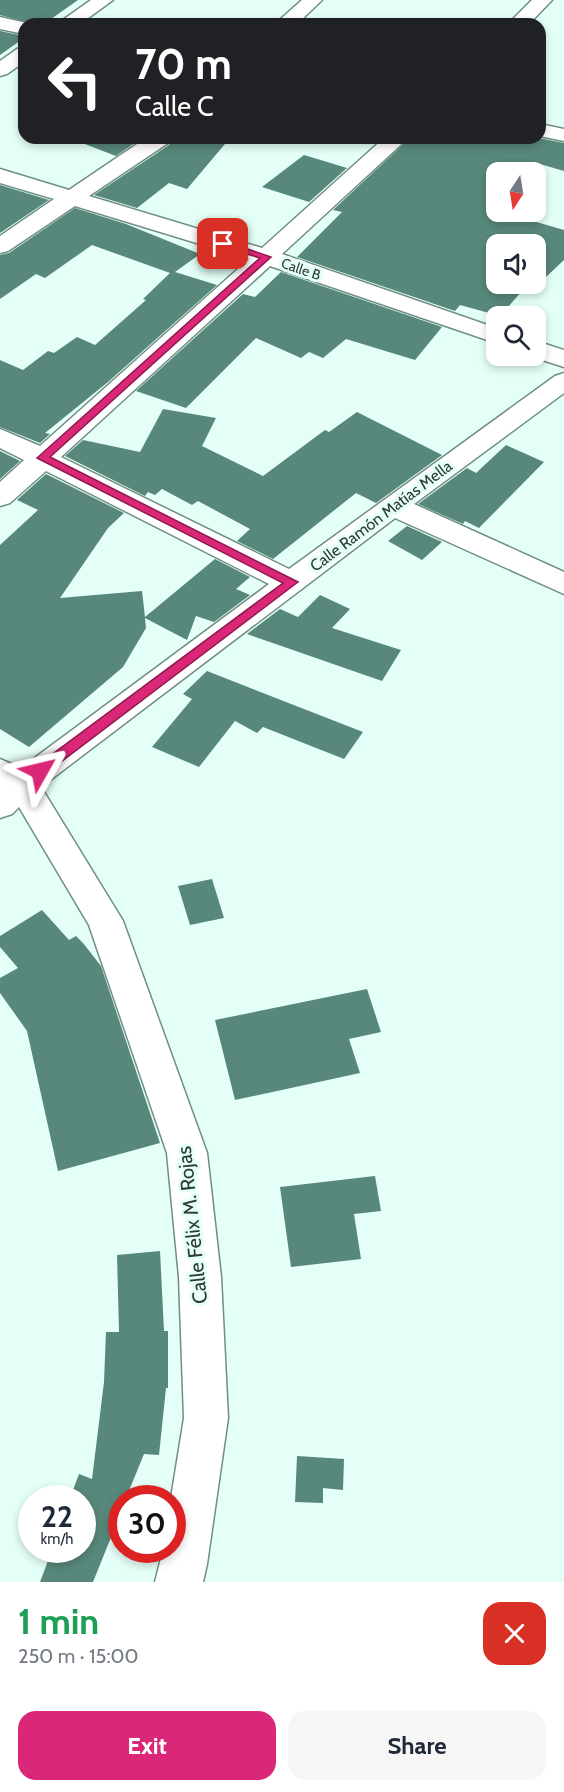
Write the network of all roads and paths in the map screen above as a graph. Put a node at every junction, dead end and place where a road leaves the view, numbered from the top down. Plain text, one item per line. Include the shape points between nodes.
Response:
1 (104, 0) edge
2 (313, 0) edge
3 (543, 0) edge
4 (76, 18) edge
5 (292, 18) edge
6 (524, 18) edge
7 (0, 23) edge
8 (18, 27) edge
9 (18, 57) edge
10 (0, 70) edge
11 (546, 131) edge
12 (564, 135) edge
13 (151, 144) edge
14 (389, 144) edge
15 (0, 176) edge
16 (72, 197) junction
17 (0, 246) edge
18 (267, 257) junction
19 (486, 333) edge
20 (546, 353) edge
21 (564, 359) edge
22 (564, 381) edge
23 (0, 437) edge
24 (42, 458) junction
25 (0, 497) edge
26 (393, 506) junction
27 (292, 582) junction
28 (564, 584) edge
29 (7, 787) edge
30 (179, 1582) edge

1 - 4 street
2 - 5 street
3 - 6 street
7 - 8 street
9 - 10 street
11 - 12 street
13 - 16 street
14 - 18 street
15 - 16 street, Calle B
16 - 17 street
16 - 18 street, Calle B
18 - 19 street, Calle B
18 - 24 street
20 - 21 street
22 - 26 street, Calle Ramón Matías Mella
23 - 24 street
24 - 25 street
24 - 27 street
26 - 27 street, Calle Ramón Matías Mella
26 - 28 street
27 - 29 street, Calle Ramón Matías Mella
29 - 30 street, Calle Félix M. Rojas via 105,921 188,1153 200,1277 206,1418

